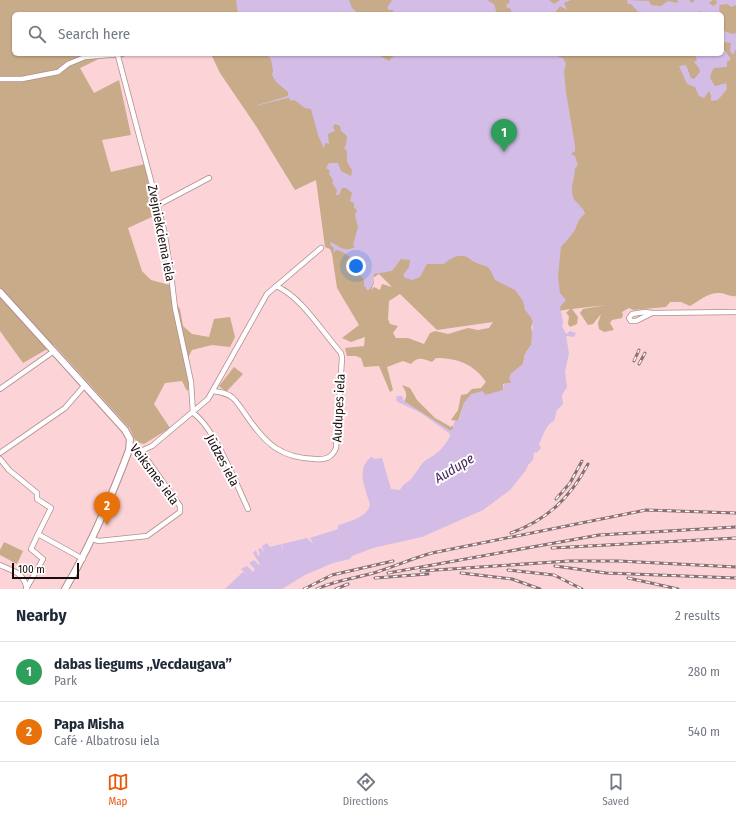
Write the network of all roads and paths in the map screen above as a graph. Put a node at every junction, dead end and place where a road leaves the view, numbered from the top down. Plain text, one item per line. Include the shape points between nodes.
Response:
1 (102, 56) edge
2 (120, 56) edge
3 (0, 79) edge
4 (208, 178) dead end
5 (158, 205) junction
6 (321, 248) dead end
7 (276, 286) junction
8 (0, 292) edge
9 (736, 312) edge
10 (652, 313) dead end
11 (54, 351) junction
12 (85, 385) junction
13 (0, 388) edge
14 (213, 391) junction
15 (193, 414) junction
16 (130, 445) junction
17 (141, 451) junction
18 (0, 453) edge
19 (0, 459) edge
20 (248, 509) dead end
21 (38, 534) junction
22 (92, 539) junction
23 (82, 559) junction
24 (0, 565) edge
25 (27, 589) edge
26 (65, 589) edge

1 - 3 street via 85,57 68,64 58,72 22,79
2 - 5 street, Zvejniekciema iela
4 - 5 street
5 - 15 street, Zvejniekciema iela via 167,247 175,308 192,382
6 - 7 street
7 - 14 street via 267,294 255,313
7 - 14 street, Audupes iela via 297,301 341,353 334,453 325,460 313,460 297,458 277,450 258,432 233,399 223,392
8 - 11 main road, Veiksmes iela
9 - 10 street
11 - 12 main road, Veiksmes iela
11 - 13 street
12 - 16 main road, Veiksmes iela via 128,434
12 - 18 street via 65,408
14 - 15 street
15 - 17 street via 152,446
15 - 20 street, Jūdzes iela via 204,424 221,450
16 - 17 street, Veiksmes iela
16 - 22 main road
17 - 22 street, Veiksmes iela via 180,506 180,512 148,536 98,541
19 - 21 street via 9,470 38,493 37,499 51,508
21 - 23 street
21 - 25 street via 32,549 43,559
22 - 23 main road
23 - 26 main road
24 - 25 street via 20,574

